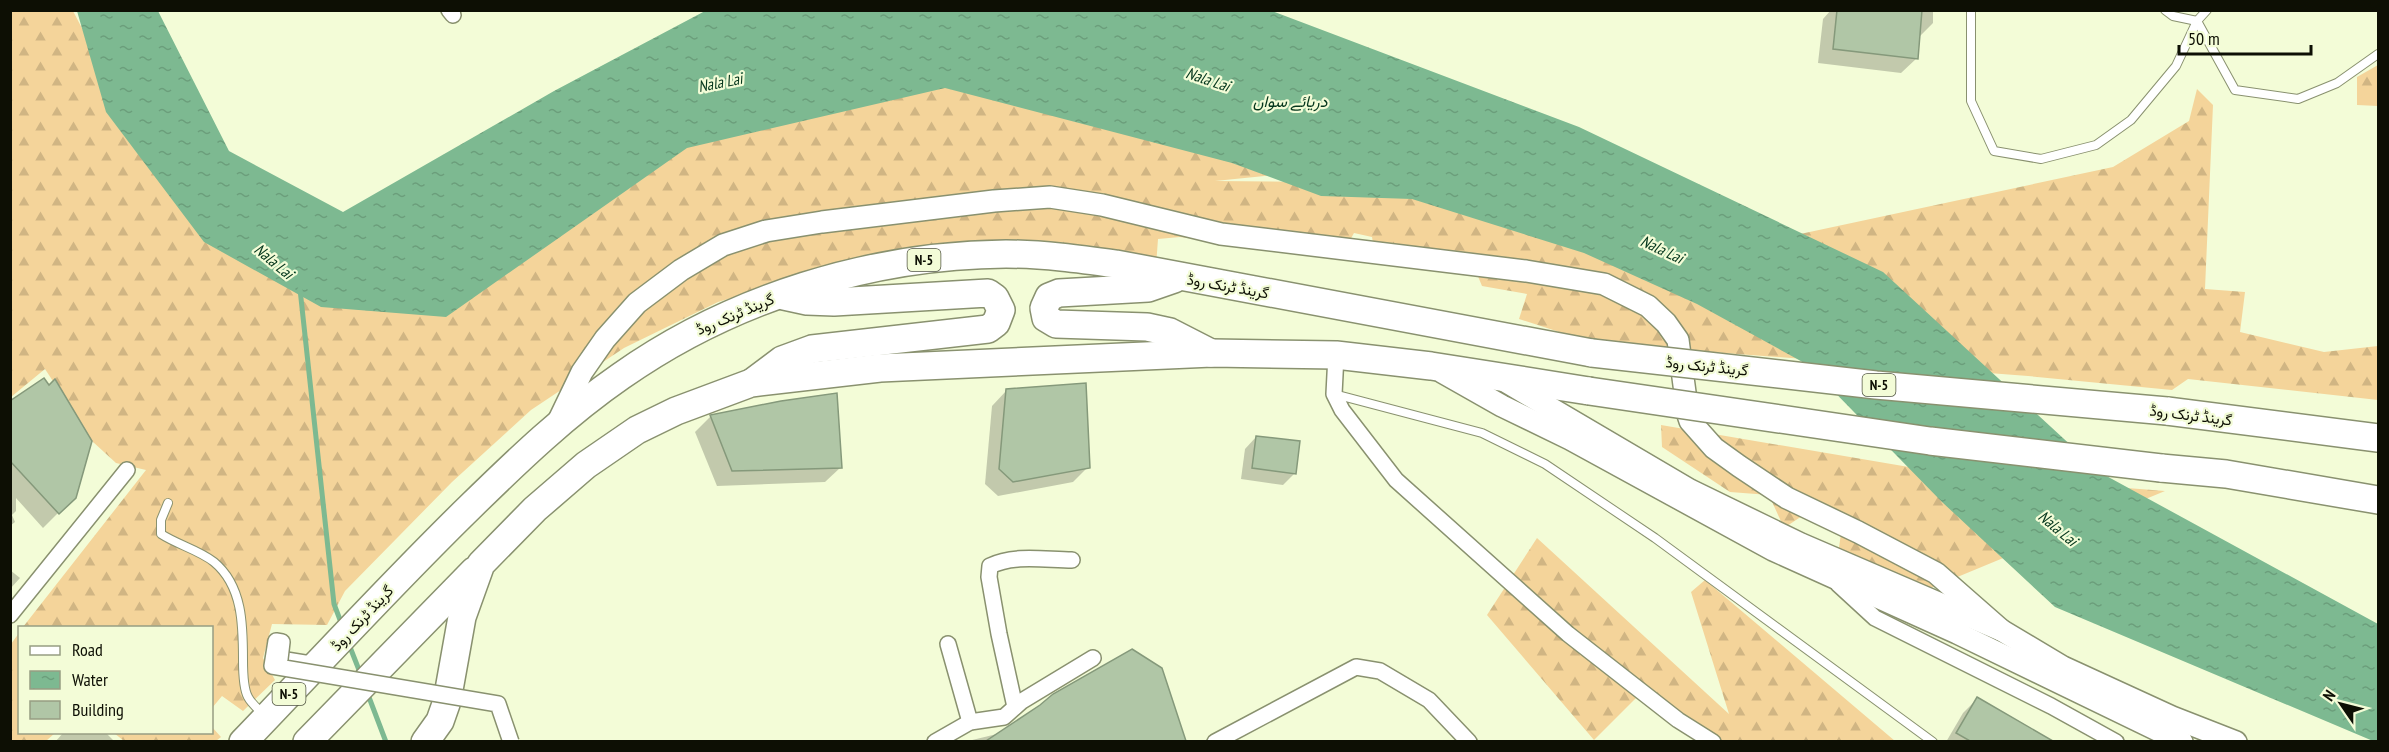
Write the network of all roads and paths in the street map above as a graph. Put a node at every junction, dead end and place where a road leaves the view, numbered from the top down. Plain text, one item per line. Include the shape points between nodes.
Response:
1 (1971, 10) edge
2 (2165, 10) edge
3 (2207, 10) edge
4 (2197, 21) junction
5 (2379, 54) edge
6 (1179, 277) junction
7 (780, 295) junction
8 (1212, 353) junction
9 (1336, 355) junction
10 (1431, 366) junction
11 (1496, 376) junction
12 (751, 383) junction
13 (1334, 394) junction
14 (557, 424) junction
15 (2379, 438) edge
16 (127, 470) dead end
17 (2379, 500) edge
18 (168, 503) dead end
19 (1072, 560) dead end
20 (481, 564) junction
21 (1829, 576) junction
22 (10, 615) edge
23 (2001, 630) junction
24 (948, 644) dead end
25 (326, 656) junction
26 (1093, 658) dead end
27 (1015, 707) junction
28 (266, 718) junction
29 (970, 722) junction
30 (243, 741) edge
31 (307, 741) edge
32 (426, 741) edge
33 (511, 741) edge
34 (935, 741) edge
35 (1215, 741) edge
36 (1469, 741) edge
37 (1713, 741) edge
38 (1933, 741) edge
39 (2116, 741) edge
40 (2182, 741) edge
41 (2236, 741) edge

1 - 4 lane via 1971,101 1975,111 1994,151 2041,159 2096,145 2131,120 2175,66
2 - 4 lane via 2173,16
3 - 4 lane
4 - 5 lane via 2235,90 2298,99 2337,83
6 - 7 highway, گرینڈ ٹرنک روڈ / N-5 via 1116,264 1007,254 888,265 837,276
6 - 8 highway via 1148,288 1059,293 1049,297 1044,308 1046,318 1056,324 1148,327 1170,332
6 - 15 highway, گرینڈ ٹرنک روڈ / N-5, bridge via 1592,353 1876,385 2167,411
7 - 12 highway via 834,302 988,293 1001,310 996,323 988,329 812,349 782,360
7 - 14 highway, گرینڈ ٹرنک روڈ / N-5 via 676,340 621,375
8 - 9 highway
8 - 12 highway via 880,368
9 - 10 highway
9 - 13 street
10 - 11 highway
10 - 21 main road via 1773,550
11 - 17 highway, bridge via 1930,441 2226,474
11 - 23 main road via 1690,490 1801,544
12 - 20 highway via 676,411 629,436 586,465 536,508
13 - 37 street via 1396,480 1568,634 1678,720
13 - 38 lane via 1482,433 1545,464 1665,545
14 - 23 main road via 582,372 604,339 637,303 723,245 766,231 822,222 1050,197 1102,205 1221,234 1604,284 1648,306 1666,322 1678,340 1688,416 1714,448 1787,498 1936,573
14 - 25 highway, گرینڈ ٹرنک روڈ / N-5 via 431,545
16 - 22 street
18 - 28 lane via 161,520 161,534 213,562 237,594 247,696
19 - 27 street via 1000,561 990,566 999,634
20 - 31 highway
20 - 32 highway via 462,617 447,701 440,721
21 - 39 street via 1875,618
21 - 40 main road
23 - 41 main road via 2063,667 2172,717
24 - 29 street
25 - 28 highway, گرینڈ ٹرنک روڈ / N-5
25 - 33 street, bridge via 280,659 282,642 276,641 272,666 498,704
26 - 27 street
27 - 29 street via 1005,717
28 - 30 highway, گرینڈ ٹرنک روڈ / N-5
29 - 34 street
35 - 36 street via 1356,667 1380,671 1429,700

